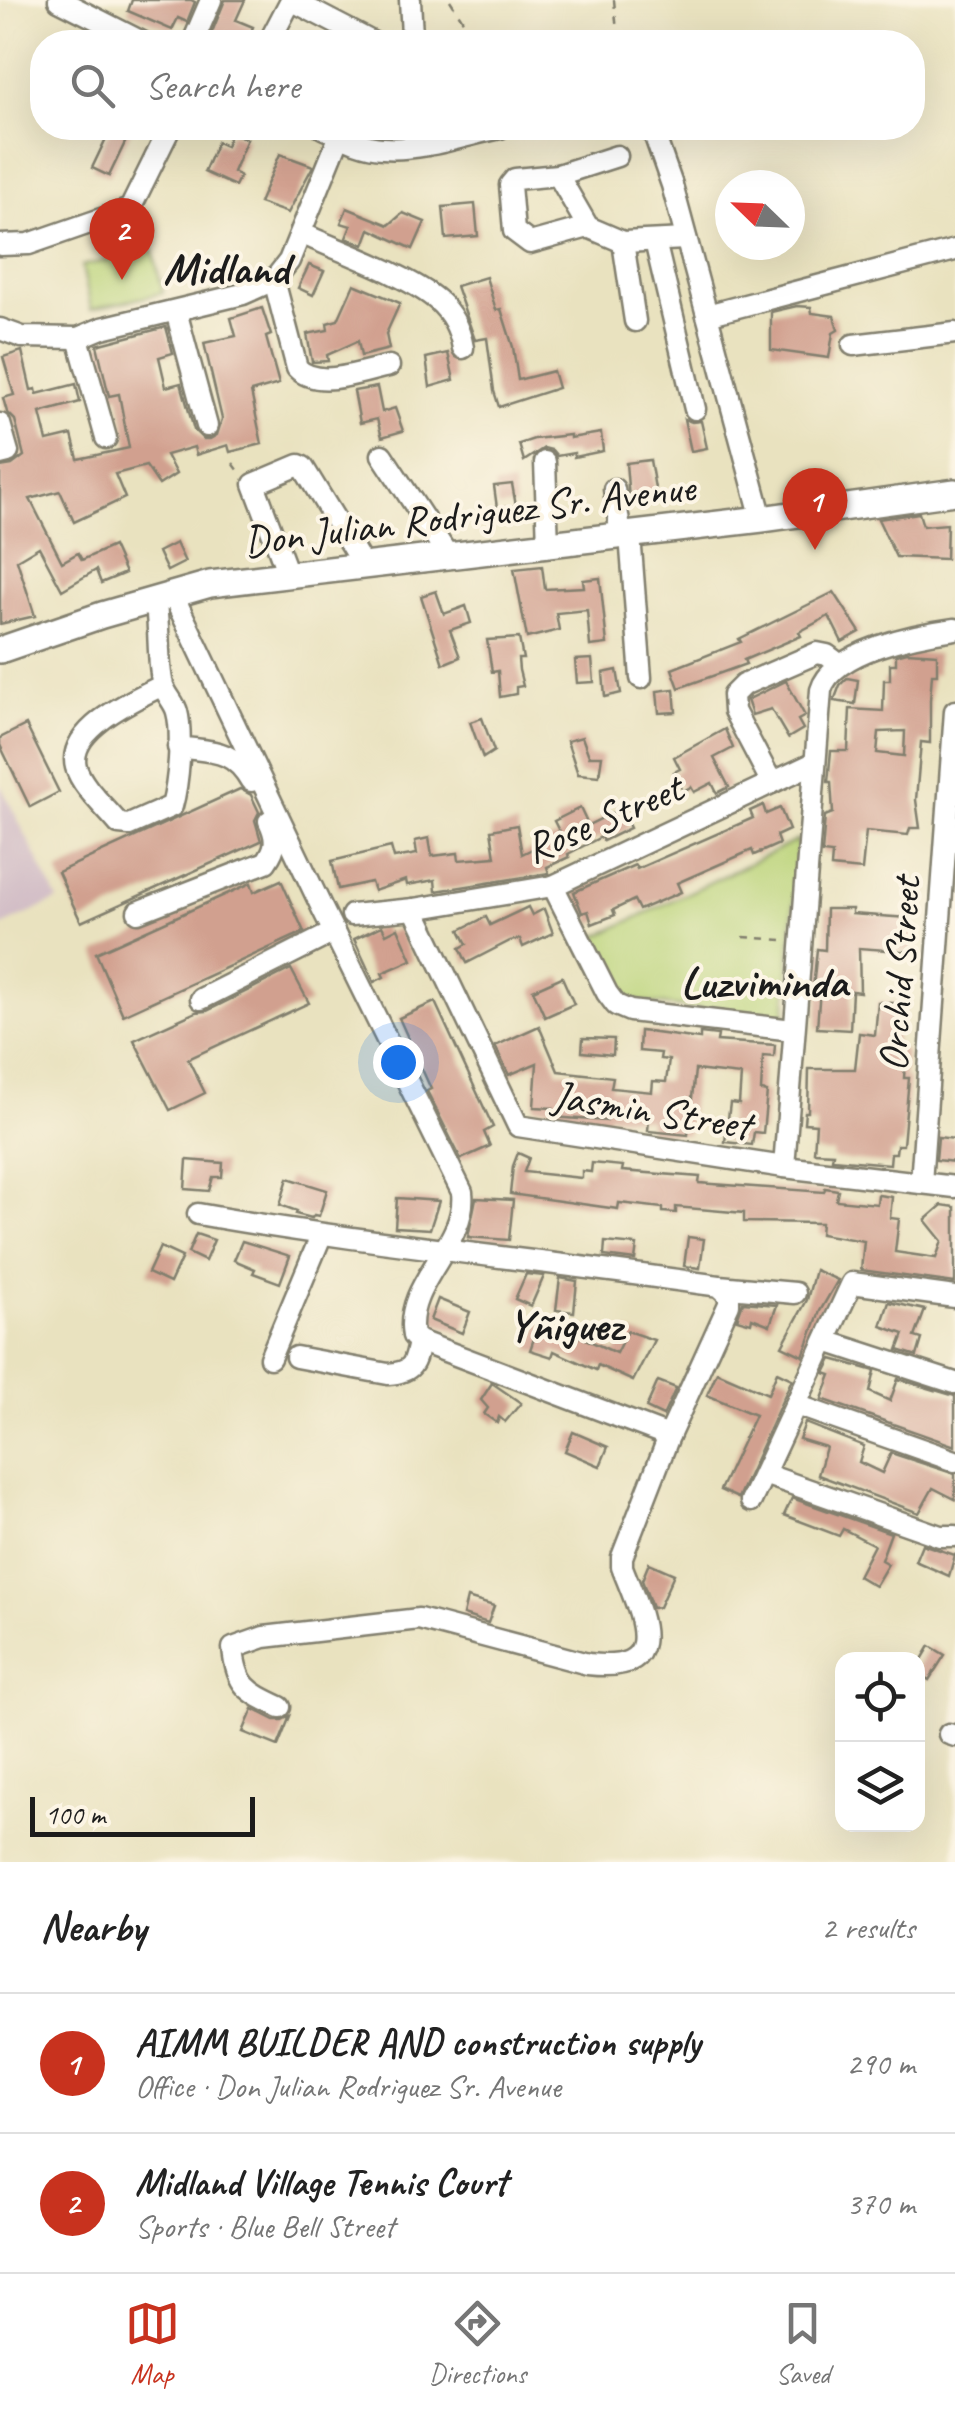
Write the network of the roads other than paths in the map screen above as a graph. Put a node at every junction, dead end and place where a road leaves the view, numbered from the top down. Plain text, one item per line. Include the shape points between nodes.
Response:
1 (59, 0) edge
2 (211, 0) edge
3 (410, 0) edge
4 (118, 30) edge
5 (197, 30) edge
6 (275, 30) edge
7 (349, 30) edge
8 (412, 30) edge
9 (164, 140) edge
10 (328, 140) edge
11 (358, 140) edge
12 (445, 140) edge
13 (656, 140) edge
14 (617, 156) dead end
15 (558, 175) junction
16 (588, 227) junction
17 (302, 233) junction
18 (686, 239) junction
19 (655, 241) junction
20 (623, 242) junction
21 (0, 245) edge
22 (955, 250) edge
23 (274, 280) junction
24 (176, 312) junction
25 (706, 315) junction
26 (634, 321) dead end
27 (955, 333) edge
28 (2, 334) edge
29 (78, 338) junction
30 (853, 344) dead end
31 (463, 348) dead end
32 (389, 366) dead end
33 (695, 409) dead end
34 (0, 424) edge
35 (208, 426) dead end
36 (106, 438) dead end
37 (0, 454) edge
38 (382, 455) dead end
39 (546, 462) dead end
40 (614, 489) dead end
41 (955, 492) edge
42 (762, 518) junction
43 (625, 535) junction
44 (548, 545) junction
45 (449, 556) junction
46 (363, 565) junction
47 (288, 574) junction
48 (164, 596) junction
49 (955, 629) edge
50 (0, 650) edge
51 (839, 664) junction
52 (641, 678) dead end
53 (163, 686) junction
54 (955, 711) edge
55 (178, 747) junction
56 (814, 763) junction
57 (772, 782) junction
58 (552, 886) junction
59 (414, 909) junction
60 (138, 912) dead end
61 (352, 914) dead end
62 (334, 932) junction
63 (201, 999) dead end
64 (793, 1030) junction
65 (784, 1167) junction
66 (921, 1183) junction
67 (955, 1186) edge
68 (198, 1214) dead end
69 (321, 1236) junction
70 (444, 1248) junction
71 (720, 1286) junction
72 (796, 1293) dead end
73 (955, 1297) edge
74 (419, 1341) junction
75 (826, 1341) junction
76 (296, 1357) dead end
77 (270, 1358) dead end
78 (955, 1384) edge
79 (796, 1405) junction
80 (670, 1436) junction
81 (955, 1461) edge
82 (764, 1474) junction
83 (751, 1501) dead end
84 (955, 1536) edge
85 (280, 1707) dead end

1 - 4 street
2 - 5 street
3 - 8 street
6 - 7 street via 291,0
9 - 21 street via 130,209 29,244
10 - 17 street
11 - 12 street via 386,149
13 - 18 street
14 - 15 street
15 - 16 street
15 - 16 street via 514,179 514,230 530,243
16 - 20 street
17 - 23 street
17 - 31 street via 438,300
18 - 19 street
18 - 25 street
19 - 20 street
19 - 33 street
20 - 26 street
22 - 25 street
23 - 24 street
23 - 32 street via 302,374 316,380
24 - 29 street
24 - 35 street
25 - 42 street
27 - 30 street
28 - 29 street
29 - 36 street
34 - 37 street via 8,452
38 - 45 street
39 - 44 street
40 - 43 street
41 - 42 main road, Don Julian Rodriguez Sr. Avenue
42 - 43 main road, Don Julian Rodriguez Sr. Avenue
43 - 44 main road, Don Julian Rodriguez Sr. Avenue
43 - 52 street
44 - 45 main road, Don Julian Rodriguez Sr. Avenue
45 - 46 main road, Don Julian Rodriguez Sr. Avenue
46 - 47 main road, Don Julian Rodriguez Sr. Avenue
46 - 47 street via 299,464 254,484
47 - 48 main road, Don Julian Rodriguez Sr. Avenue
48 - 50 main road, Don Julian Rodriguez Sr. Avenue
48 - 53 street
48 - 62 street
49 - 51 street via 911,636
51 - 56 street via 820,690
51 - 57 street via 816,653 743,685 733,696 734,711
53 - 55 street via 177,709
53 - 55 street via 115,708 79,743 76,771 119,824 129,826 172,806
54 - 66 street, Orchid Street
55 - 60 street via 228,754 238,762 276,838 273,852 266,862
56 - 57 street, Rose Street
56 - 64 street
57 - 58 street, Rose Street
58 - 59 street, Rose Street
58 - 64 street via 616,1006
59 - 61 street, Rose Street
59 - 65 street, Jasmin Street via 518,1126
62 - 63 street
62 - 70 street via 462,1192 459,1226
64 - 65 street
65 - 66 street, Jasmin Street
66 - 67 street, Jasmin Street
68 - 69 street
69 - 70 street
69 - 77 street
70 - 71 street
70 - 74 street via 414,1310
71 - 72 street
71 - 80 street via 729,1304
73 - 75 street via 852,1283
74 - 76 street via 416,1362 404,1373
74 - 80 street
75 - 78 street
75 - 79 street
79 - 81 street
79 - 82 street
80 - 85 street via 622,1556 646,1630 634,1658 611,1667 588,1664 418,1619 264,1637 233,1648 248,1692
82 - 83 street
82 - 84 street

